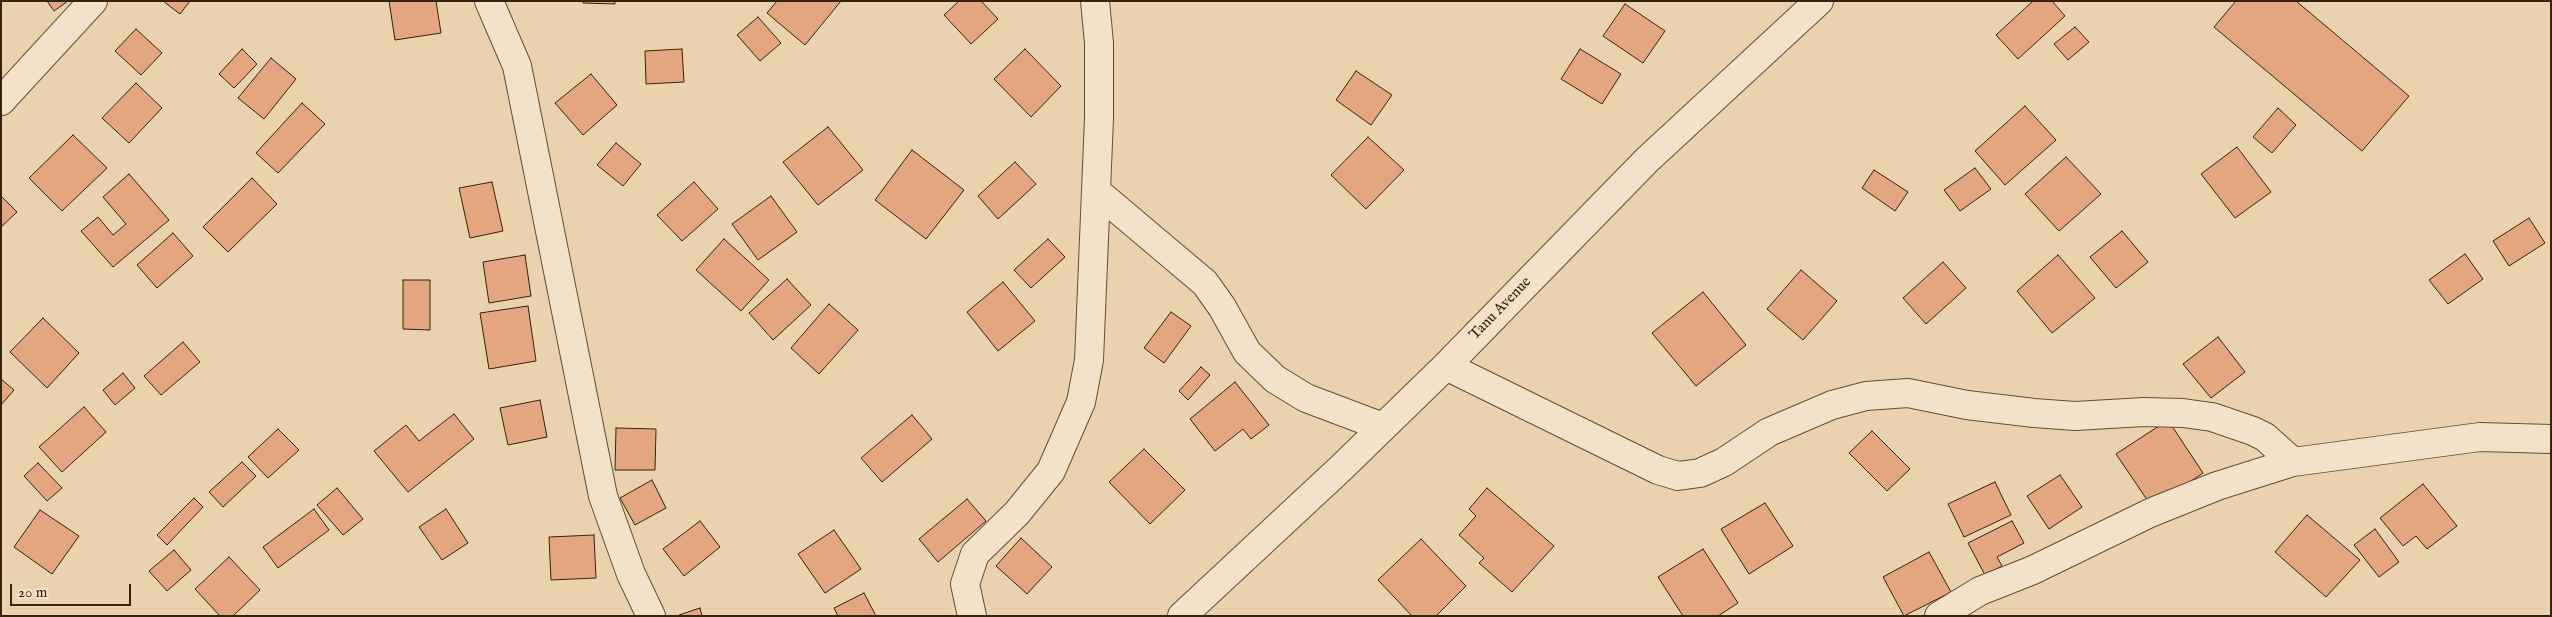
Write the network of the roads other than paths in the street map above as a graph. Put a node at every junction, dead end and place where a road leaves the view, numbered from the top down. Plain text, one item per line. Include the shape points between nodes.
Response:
1 (93, 1) edge
2 (489, 1) edge
3 (1095, 1) edge
4 (1819, 1) edge
5 (1, 101) edge
6 (1096, 191) junction
7 (1446, 366) junction
8 (1383, 427) junction
9 (2551, 439) edge
10 (2293, 462) junction
11 (650, 616) edge
12 (972, 616) edge
13 (1182, 616) edge
14 (1939, 616) edge

1 - 5 street
2 - 11 street via 517,66 603,496 630,574
3 - 6 street via 1099,43
4 - 7 street, Tanu Avenue via 1647,160
6 - 8 street via 1205,283 1222,306 1247,352 1275,379 1306,398
6 - 12 street via 1089,360 1081,402 1051,471 1018,513 975,554 965,584
7 - 8 street, Tanu Avenue
7 - 10 street via 1658,470 1678,476 1700,473 1724,462 1769,432 1832,404 1866,396 1908,393 1967,405 2034,413 2075,416 2183,412 2212,417 2265,437
8 - 13 street, Tanu Avenue
9 - 10 street via 2480,437
10 - 14 street via 2217,486 2150,513 2032,570 1980,591

